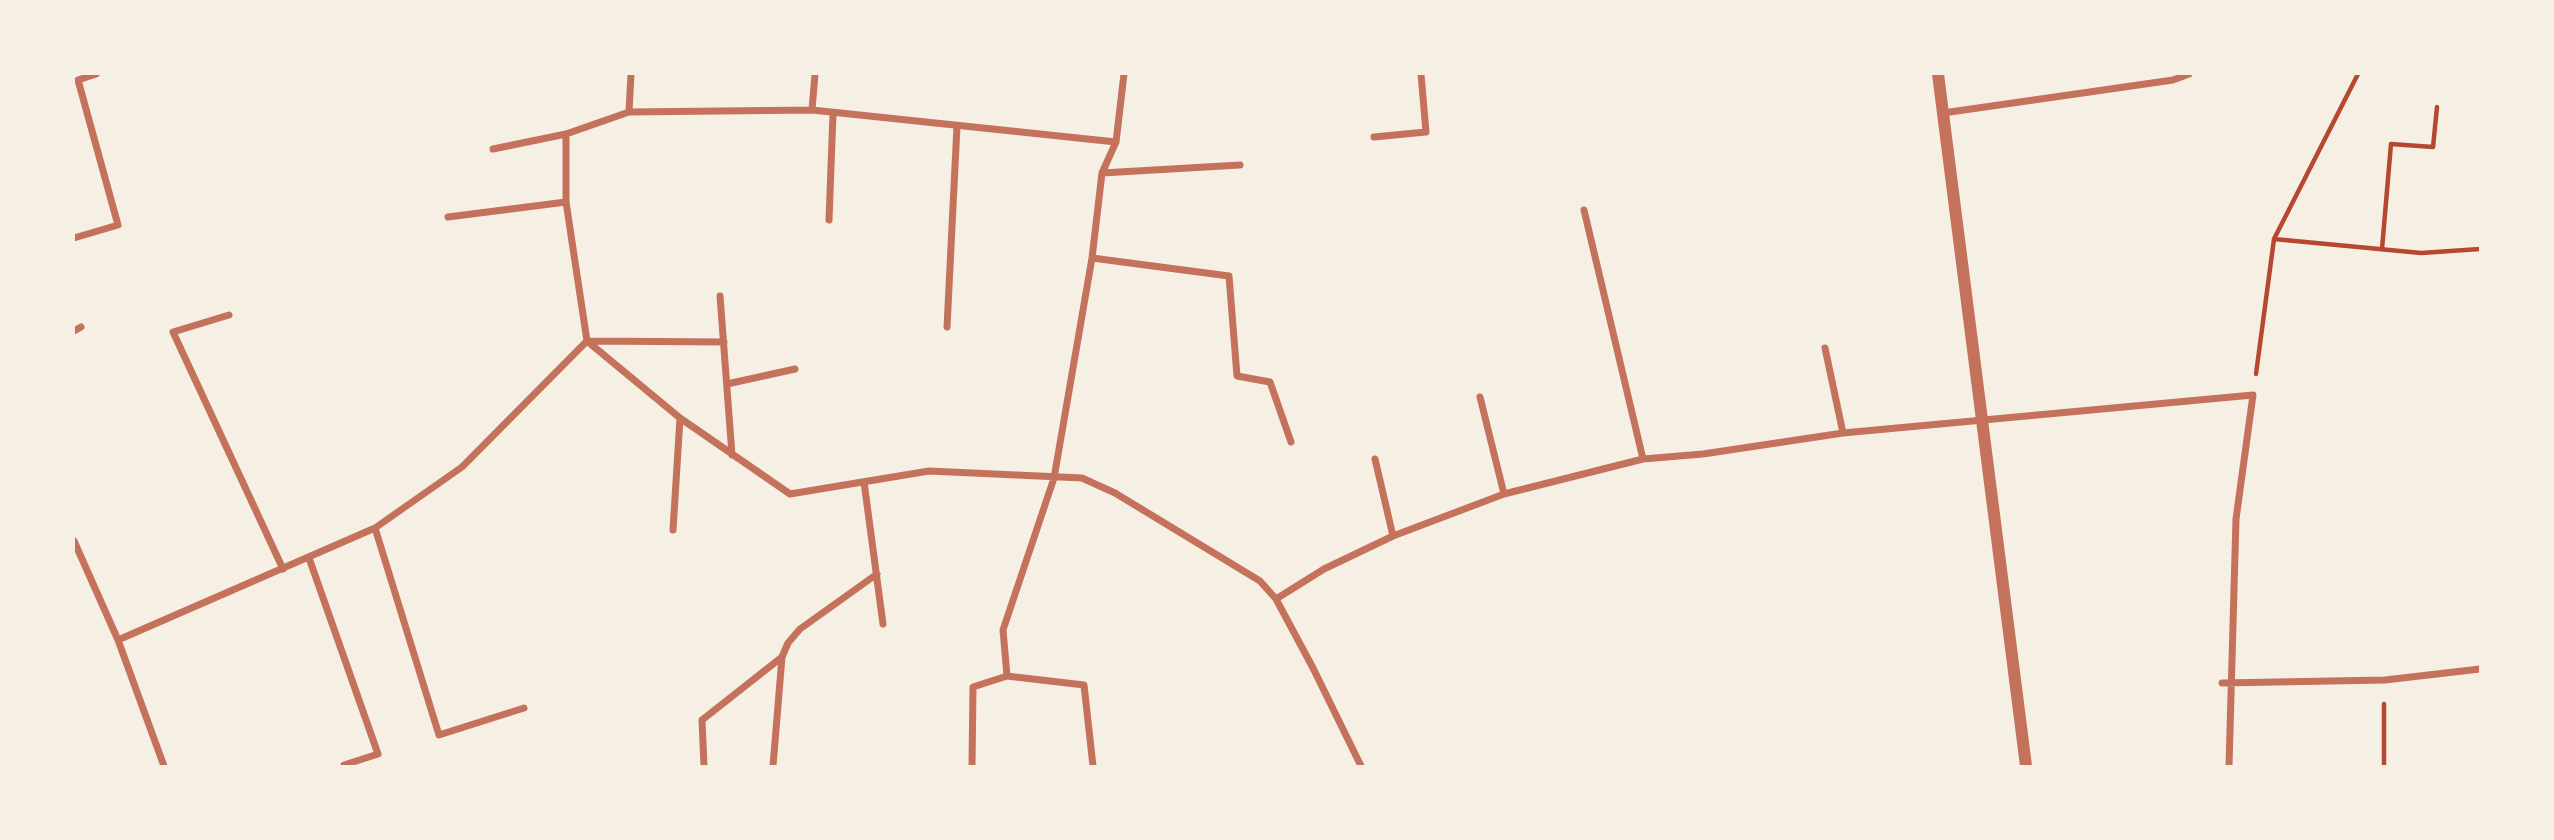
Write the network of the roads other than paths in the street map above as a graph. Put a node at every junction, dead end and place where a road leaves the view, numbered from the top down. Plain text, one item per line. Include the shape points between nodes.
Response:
1 (96, 74) edge
2 (631, 74) edge
3 (815, 74) edge
4 (1124, 74) edge
5 (1421, 74) edge
6 (1938, 74) edge
7 (2189, 74) edge
8 (76, 80) edge
9 (813, 110) junction
10 (629, 112) junction
11 (1943, 113) junction
12 (833, 114) junction
13 (957, 126) junction
14 (566, 134) junction
15 (1374, 137) dead end
16 (1116, 142) junction
17 (493, 149) dead end
18 (1240, 165) dead end
19 (1102, 173) junction
20 (566, 202) junction
21 (1584, 210) dead end
22 (448, 217) dead end
23 (829, 220) dead end
24 (74, 237) edge
25 (1092, 258) junction
26 (720, 296) dead end
27 (229, 315) dead end
28 (947, 327) dead end
29 (587, 341) junction
30 (723, 342) junction
31 (1825, 348) dead end
32 (795, 369) dead end
33 (727, 384) junction
34 (1480, 397) dead end
35 (680, 418) junction
36 (1982, 421) junction
37 (1843, 433) junction
38 (1291, 442) dead end
39 (733, 455) junction
40 (1375, 459) dead end
41 (1643, 459) junction
42 (1054, 478) junction
43 (864, 482) junction
44 (1504, 494) junction
45 (375, 528) junction
46 (673, 530) dead end
47 (1393, 536) junction
48 (74, 541) edge
49 (309, 558) junction
50 (283, 569) junction
51 (877, 574) junction
52 (1276, 599) junction
53 (883, 624) dead end
54 (118, 640) junction
55 (782, 657) junction
56 (2480, 669) edge
57 (1007, 676) junction
58 (2222, 683) dead end
59 (2231, 684) junction
60 (524, 708) dead end
61 (344, 765) edge
62 (164, 766) edge
63 (704, 766) edge
64 (773, 766) edge
65 (972, 766) edge
66 (1093, 766) edge
67 (1361, 766) edge
68 (2026, 766) edge
69 (2229, 766) edge

1 - 8 street
2 - 10 street
3 - 9 street
4 - 16 street
5 - 15 street via 1426,132
6 - 11 street
7 - 11 street via 2174,80
8 - 24 street via 118,225
9 - 10 street
9 - 12 street
10 - 14 street
11 - 36 street
12 - 13 street
12 - 23 street
13 - 16 street
13 - 28 street
14 - 17 street
14 - 20 street
16 - 19 street
18 - 19 street
19 - 25 street
20 - 22 street
20 - 29 street
21 - 41 street
25 - 38 street via 1229,276 1237,376 1270,382
25 - 42 street
26 - 30 street
27 - 50 street via 173,332
29 - 30 street
29 - 35 street
29 - 45 street via 462,467
30 - 33 street
31 - 37 street
32 - 33 street
33 - 39 street
34 - 44 street
35 - 39 street
35 - 46 street
36 - 37 street
36 - 59 street via 2253,395 2236,519
36 - 68 street
37 - 41 street
39 - 43 street via 790,494
40 - 47 street
41 - 44 street
42 - 43 street via 929,471
42 - 52 street via 1082,478 1115,494 1242,568
42 - 57 street via 1003,631
43 - 51 street
44 - 47 street
45 - 49 street
45 - 60 street via 439,735
47 - 52 street via 1324,569
48 - 54 street
49 - 50 street
49 - 61 street via 378,754
50 - 54 street
51 - 53 street
51 - 55 street via 800,629
52 - 67 street
54 - 62 street
55 - 63 street via 702,720
55 - 64 street
56 - 59 street via 2385,680
57 - 65 street via 973,687
57 - 66 street via 1084,685
58 - 59 street
59 - 69 street

